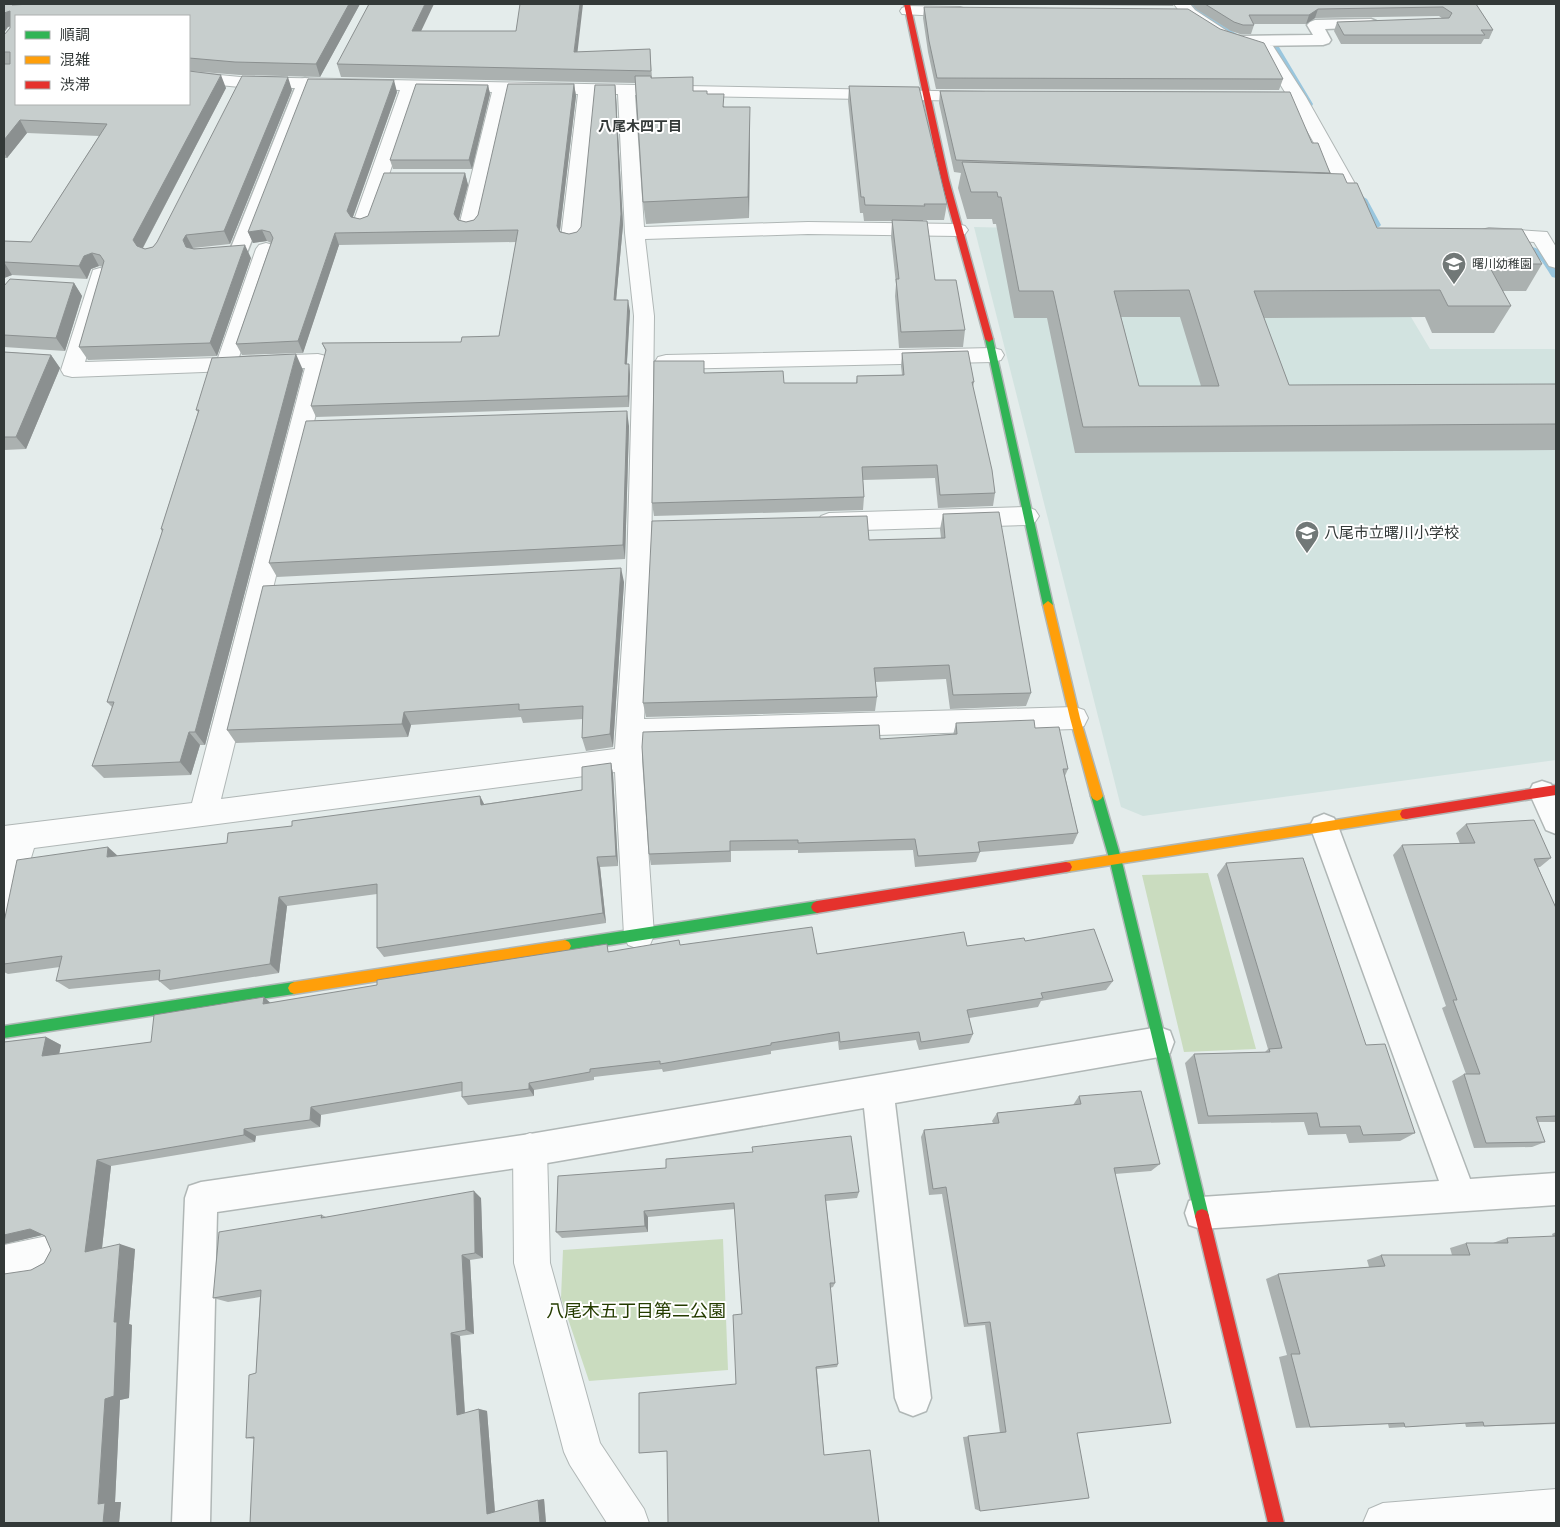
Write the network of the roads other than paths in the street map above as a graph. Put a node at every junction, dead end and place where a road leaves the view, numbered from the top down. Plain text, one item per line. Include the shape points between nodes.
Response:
1 (908, 8) edge
2 (1180, 10) edge
3 (976, 12) edge
4 (1382, 24) edge
5 (1240, 41) junction
6 (335, 68) dead end
7 (190, 77) edge
8 (240, 82) junction
9 (305, 83) junction
10 (327, 84) junction
11 (410, 86) junction
12 (502, 88) junction
13 (586, 89) junction
14 (626, 90) junction
15 (926, 96) junction
16 (995, 96) edge
17 (1278, 97) edge
18 (1297, 97) junction
19 (231, 99) edge
20 (945, 180) junction
21 (965, 181) edge
22 (1332, 194) edge
23 (1352, 194) junction
24 (363, 223) edge
25 (1369, 223) edge
26 (469, 226) edge
27 (958, 230) junction
28 (635, 233) junction
29 (1471, 234) edge
30 (571, 238) edge
31 (269, 249) joint
32 (239, 250) junction
33 (219, 252) edge
34 (1556, 262) edge
35 (92, 283) dead end
36 (993, 355) junction
37 (644, 363) junction
38 (226, 364) junction
39 (1028, 516) junction
40 (809, 522) edge
41 (1076, 718) junction
42 (630, 731) junction
43 (628, 759) junction
44 (1549, 791) edge
45 (203, 814) junction
46 (1556, 822) edge
47 (1324, 826) junction
48 (13, 838) edge
49 (1115, 858) junction
50 (4, 904) edge
51 (639, 935) junction
52 (4, 1032) edge
53 (1159, 1042) junction
54 (878, 1090) junction
55 (530, 1150) junction
56 (1556, 1189) edge
57 (1460, 1195) junction
58 (1201, 1213) junction
59 (47, 1254) edge
60 (4, 1262) edge
61 (913, 1398) dead end
62 (1556, 1508) edge
63 (191, 1523) edge
64 (630, 1523) edge
65 (1276, 1523) edge
66 (1383, 1523) edge

1 - 3 street
1 - 15 street
2 - 5 street via 1224,36
4 - 5 lane via 1315,25 1323,40
5 - 18 street via 1267,50
6 - 10 street
7 - 8 street
8 - 9 street
8 - 19 street
9 - 10 street
9 - 32 lane
10 - 11 street
11 - 12 street
11 - 24 street via 388,177
12 - 13 street
12 - 26 street via 471,177
13 - 14 street
13 - 30 street
14 - 15 street
14 - 28 street
15 - 16 street
15 - 20 street
17 - 18 street
18 - 23 street
20 - 21 street
20 - 27 street
22 - 23 street
23 - 25 street
27 - 28 street via 808,228
27 - 36 street
28 - 37 street via 644,316
29 - 34 street via 1540,236
31 - 32 lane
31 - 38 street
32 - 33 lane
35 - 38 street via 66,360 72,370
36 - 37 street
36 - 39 street
37 - 42 street via 632,416 650,527 629,571
38 - 45 street via 318,361 311,427 270,588
39 - 40 street
39 - 41 street
41 - 42 street
41 - 49 street
42 - 43 street
43 - 45 street
43 - 51 street
44 - 46 lane
44 - 47 street
45 - 48 street
47 - 49 street
47 - 57 lane
48 - 50 street
49 - 51 street
49 - 53 street
51 - 52 street
53 - 54 lane
53 - 58 street
54 - 55 lane
54 - 61 lane
55 - 63 lane via 201,1198
55 - 64 street via 532,1263 580,1443
56 - 57 lane
57 - 58 lane
58 - 65 street
59 - 60 street
62 - 66 street

